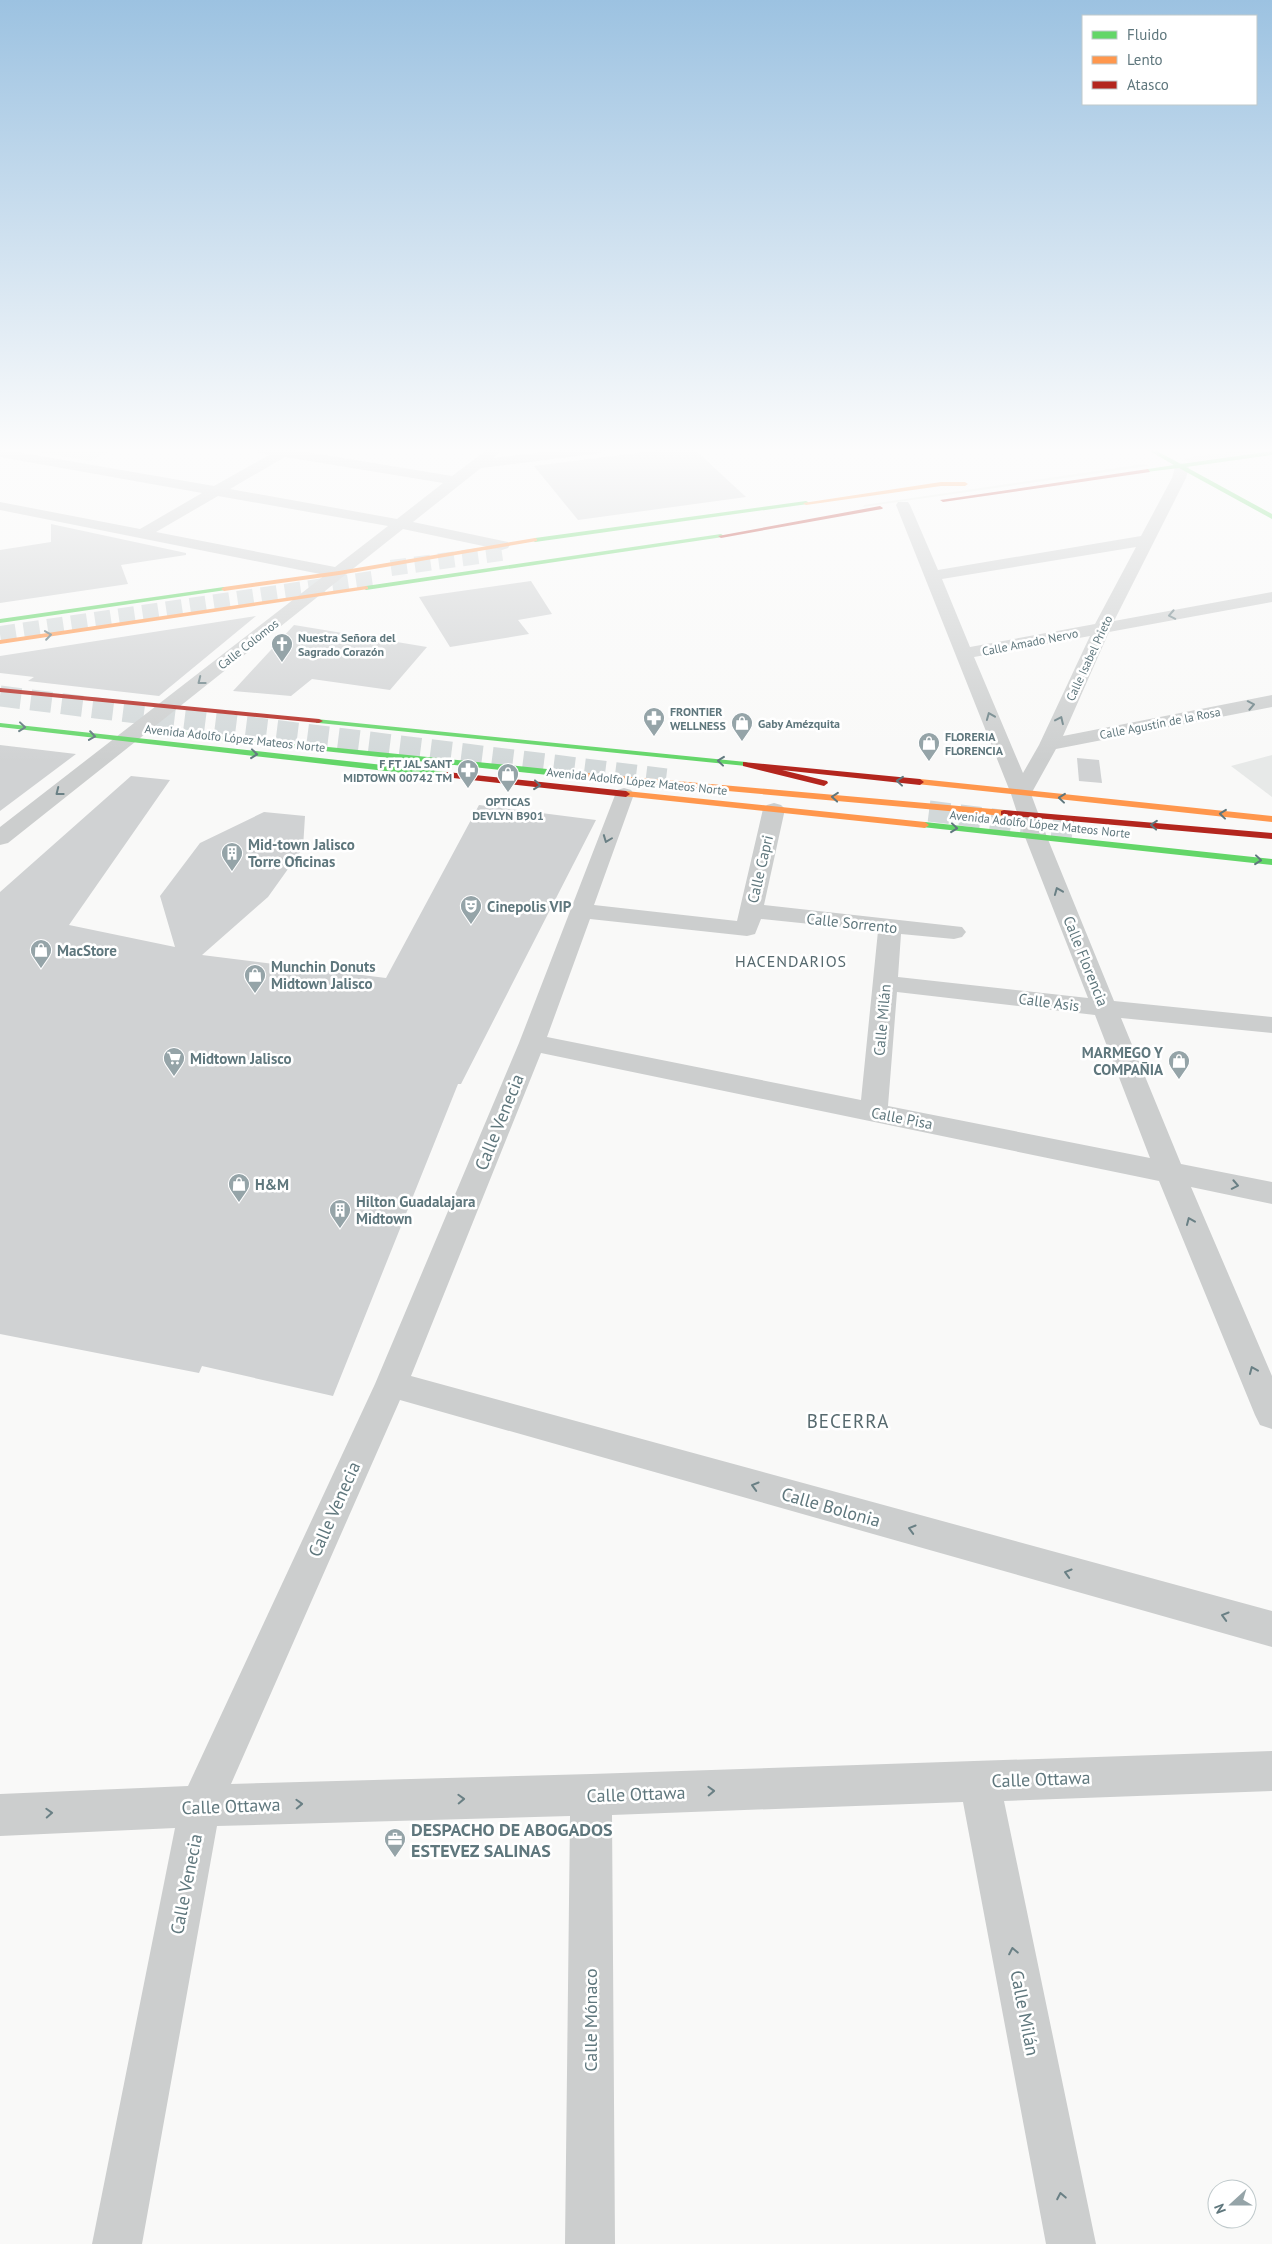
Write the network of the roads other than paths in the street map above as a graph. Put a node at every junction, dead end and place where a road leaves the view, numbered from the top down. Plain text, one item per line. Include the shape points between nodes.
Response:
1 (244, 554) edge
2 (363, 554) edge
3 (465, 554) edge
4 (548, 554) edge
5 (603, 554) edge
6 (924, 554) edge
7 (1065, 554) edge
8 (1140, 554) edge
9 (339, 572) junction
10 (932, 576) junction
11 (372, 579) tunnel mouth
12 (308, 597) junction
13 (1272, 597) edge
14 (0, 621) edge
15 (1102, 628) junction
16 (0, 642) edge
17 (964, 654) junction
18 (0, 690) edge
19 (72, 698) junction
20 (1272, 701) edge
21 (169, 706) junction
22 (88, 709) dead end
23 (78, 721) dead end
24 (0, 725) edge
25 (44, 730) junction
26 (164, 732) dead end
27 (125, 740) junction
28 (1048, 745) junction
29 (746, 764) junction
30 (624, 794) junction
31 (910, 804) junction
32 (774, 810) junction
33 (1028, 815) junction
34 (1272, 819) edge
35 (1080, 830) tunnel mouth
36 (1272, 836) edge
37 (0, 838) edge
38 (1185, 840) dead end
39 (1272, 862) edge
40 (580, 911) junction
41 (749, 920) junction
42 (890, 927) junction
43 (954, 932) dead end
44 (885, 983) junction
45 (1104, 1008) junction
46 (1272, 1025) edge
47 (532, 1043) junction
48 (874, 1112) junction
49 (1170, 1172) junction
50 (1272, 1193) edge
51 (390, 1384) junction
52 (1272, 1415) edge
53 (1272, 1629) edge
54 (1272, 1771) edge
55 (980, 1782) junction
56 (590, 1795) junction
57 (200, 1806) junction
58 (0, 1815) edge
59 (118, 2244) edge
60 (590, 2244) edge
61 (1071, 2244) edge

1 - 9 street
2 - 9 street, Calle Colomos
3 - 9 main road
4 - 11 main road
5 - 12 main road
6 - 10 street, Calle Florencia
7 - 10 street
8 - 15 street, Calle Isabel Prieto
9 - 12 street, Calle Colomos
9 - 14 main road
10 - 17 street, Calle Florencia
16 -> 12 main road
12 -> 21 street, Calle Colomos
13 -> 15 street, Calle Amado Nervo
15 - 17 street, Calle Amado Nervo
28 -> 15 street, Calle Isabel Prieto
33 -> 17 street, Calle Florencia
18 - 19 main road, Avenida Adolfo López Mateos Norte
19 - 21 main road, Avenida Adolfo López Mateos Norte
19 - 22 main road via 84,702
28 -> 20 street, Calle Agustín de la Rosa
21 - 27 street, Calle Colomos
29 -> 21 main road, Avenida Adolfo López Mateos Norte
23 - 25 main road
24 -> 25 main road, Avenida Adolfo López Mateos Norte
25 -> 27 main road, Avenida Adolfo López Mateos Norte
31 -> 26 main road, Avenida Adolfo López Mateos Norte via 525,771
27 -> 30 main road, Avenida Adolfo López Mateos Norte
27 -> 37 street, Calle Colomos
28 - 33 street, Calle Isabel Prieto
29 - 31 main road
33 -> 29 main road, Avenida Adolfo López Mateos Norte
30 - 32 main road, Avenida Adolfo López Mateos Norte
30 -> 40 street, Calle Venecia
31 - 33 main road, Avenida Adolfo López Mateos Norte
32 -> 33 main road, Avenida Adolfo López Mateos Norte
32 - 41 street, Calle Capri
34 -> 33 main road, Avenida Adolfo López Mateos Norte
36 -> 33 main road, Avenida Adolfo López Mateos Norte
33 -> 39 main road, Avenida Adolfo López Mateos Norte
45 -> 33 street, Calle Florencia
35 - 38 main road, Avenida Adolfo López Mateos Norte
40 - 41 street, Calle Sorrento
40 - 47 street, Calle Venecia
41 - 42 street, Calle Sorrento
42 - 43 street, Calle Sorrento
42 - 44 street, Calle Milán
44 - 45 street, Calle Asis
44 - 48 street, Calle Milán
45 - 46 street, Calle Asis
45 - 49 street, Calle Florencia
47 - 48 street, Calle Pisa
47 - 51 street, Calle Venecia
48 - 49 street, Calle Pisa
49 -> 50 street, Calle Pisa
52 -> 49 street, Calle Florencia
53 -> 51 street, Calle Bolonia
51 - 57 street, Calle Venecia
54 - 55 street, Calle Ottawa
56 -> 55 street, Calle Ottawa
61 -> 55 street, Calle Milán
57 -> 56 street, Calle Ottawa
56 - 60 street, Calle Mónaco
58 -> 57 street, Calle Ottawa
57 - 59 street, Calle Venecia

